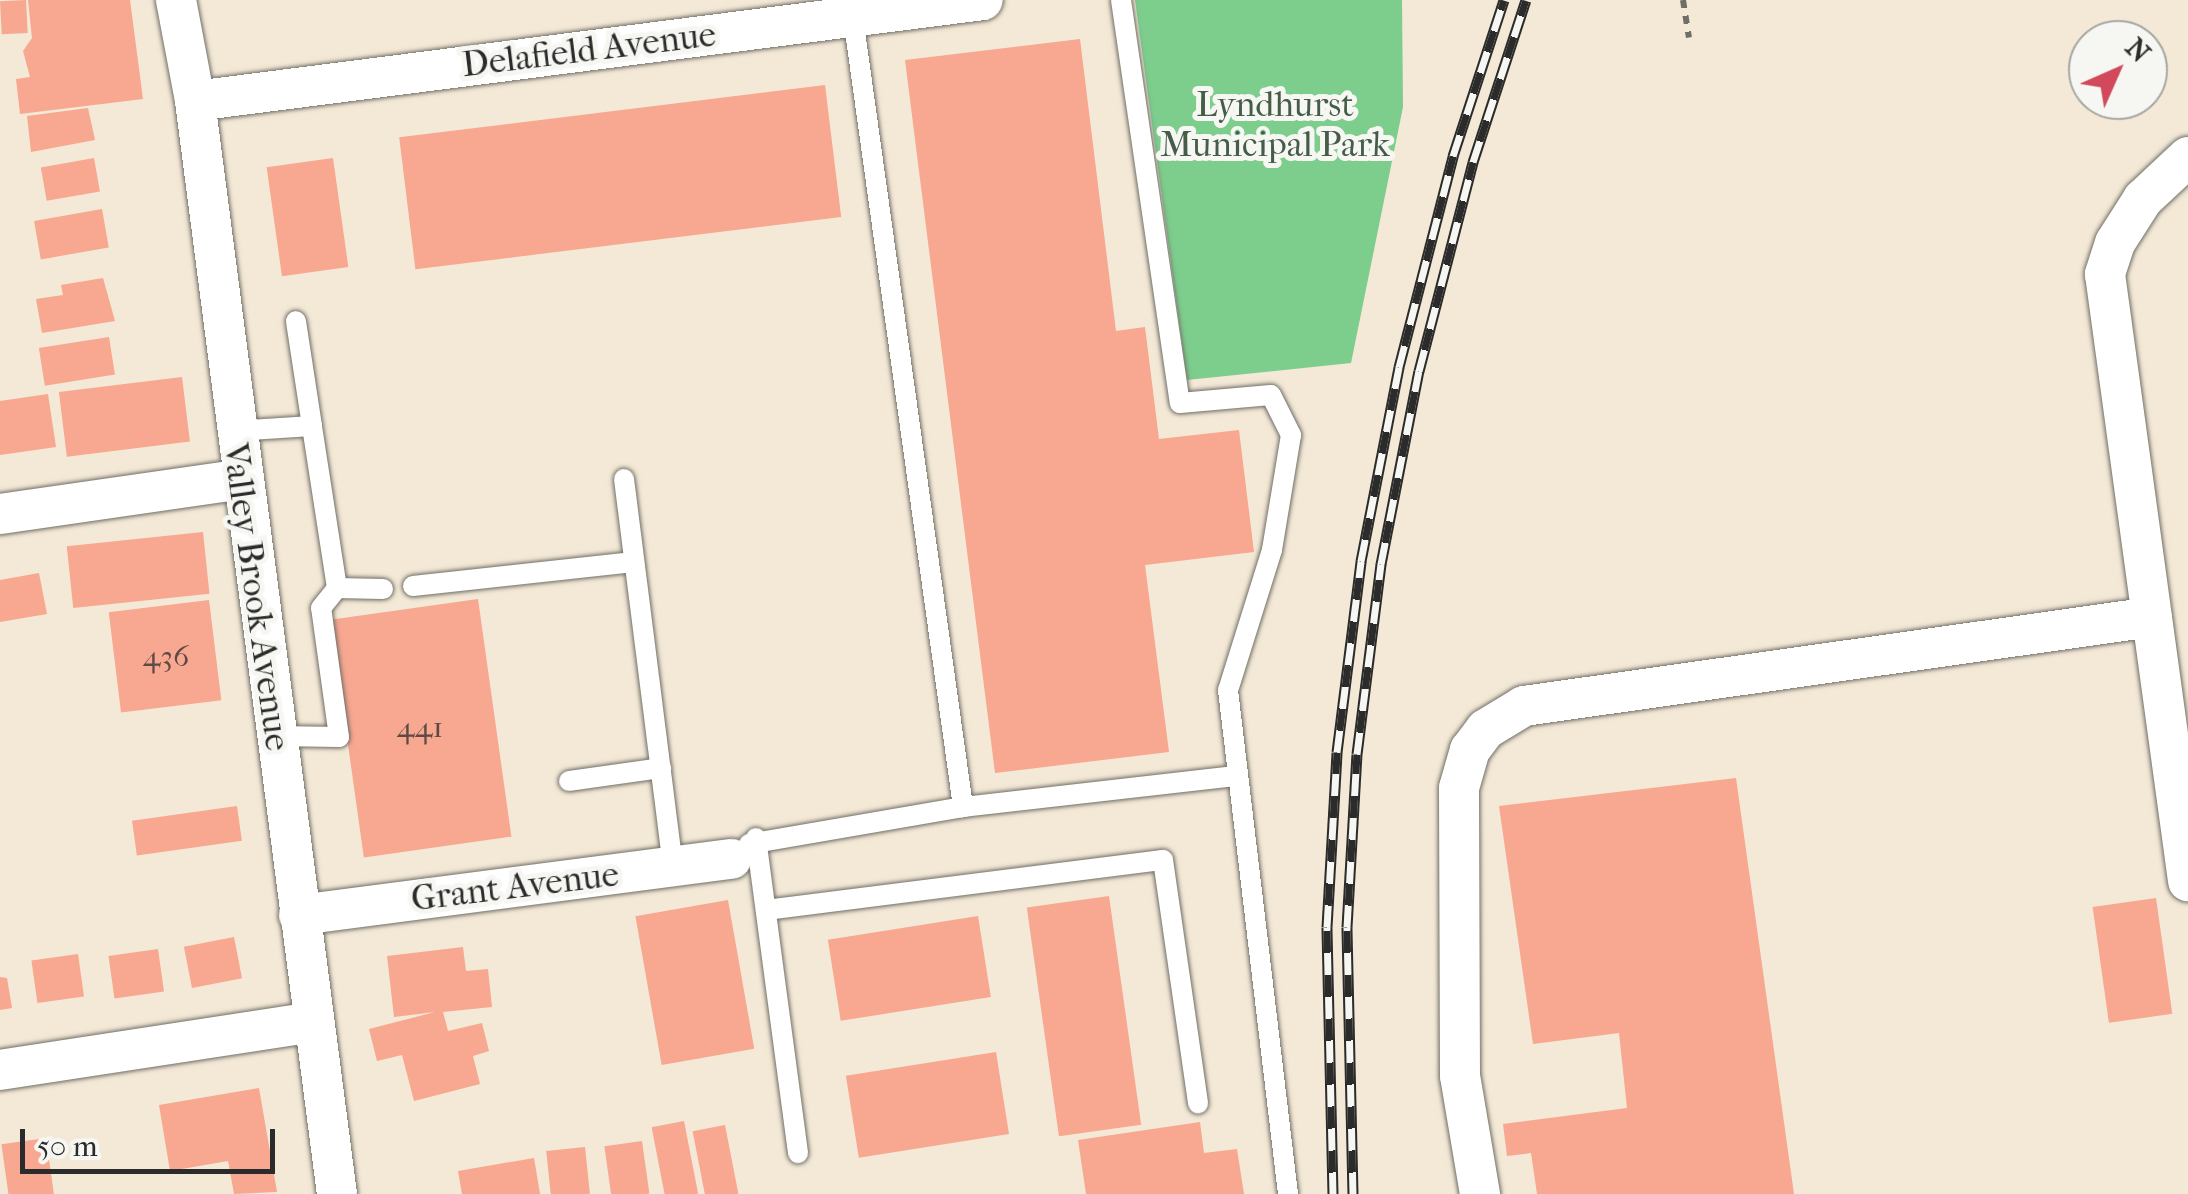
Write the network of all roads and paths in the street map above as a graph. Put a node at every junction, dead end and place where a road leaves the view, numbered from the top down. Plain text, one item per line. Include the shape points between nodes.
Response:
1 (176, 0) edge
2 (983, 0) edge
3 (1121, 0) edge
4 (1683, 0) edge
5 (853, 16) junction
6 (1690, 38) dead end
7 (195, 101) junction
8 (2188, 157) edge
9 (296, 320) dead end
10 (312, 426) junction
11 (234, 432) junction
12 (242, 479) junction
13 (624, 479) dead end
14 (0, 514) edge
15 (634, 562) junction
16 (414, 586) dead end
17 (337, 588) junction
18 (383, 590) dead end
19 (2152, 618) junction
20 (275, 736) junction
21 (660, 768) junction
22 (1236, 776) junction
23 (570, 780) dead end
24 (963, 807) junction
25 (744, 848) junction
26 (673, 866) junction
27 (2188, 881) edge
28 (766, 910) junction
29 (299, 915) junction
30 (314, 1022) junction
31 (0, 1070) edge
32 (1198, 1104) dead end
33 (798, 1153) dead end
34 (338, 1194) edge
35 (1288, 1194) edge
36 (1480, 1194) edge

1 - 7 street, Valley Brook Avenue
2 - 5 street, Delafield Avenue
3 - 22 lane via 1180,404 1271,395 1291,435 1272,550 1228,690
4 - 6 path
5 - 7 street, Delafield Avenue
5 - 24 lane
7 - 11 street, Valley Brook Avenue
8 - 19 street via 2143,199 2115,243 2105,274
9 - 10 lane
10 - 11 lane
10 - 17 lane
11 - 12 street, Valley Brook Avenue
12 - 14 street
12 - 20 street, Valley Brook Avenue
13 - 15 lane
15 - 16 lane
15 - 21 lane
17 - 18 lane
17 - 20 lane via 321,608 339,737
19 - 27 street
19 - 36 street via 1524,706 1486,729 1470,750 1459,788 1460,1076
20 - 29 street, Valley Brook Avenue
21 - 23 lane
21 - 26 lane
22 - 24 lane
22 - 35 lane
24 - 25 lane
25 - 26 street, Grant Avenue
25 - 28 lane
26 - 29 street, Grant Avenue
28 - 32 lane via 1163,860
28 - 33 lane
29 - 30 street, Valley Brook Avenue
30 - 31 street
30 - 34 street, Valley Brook Avenue

